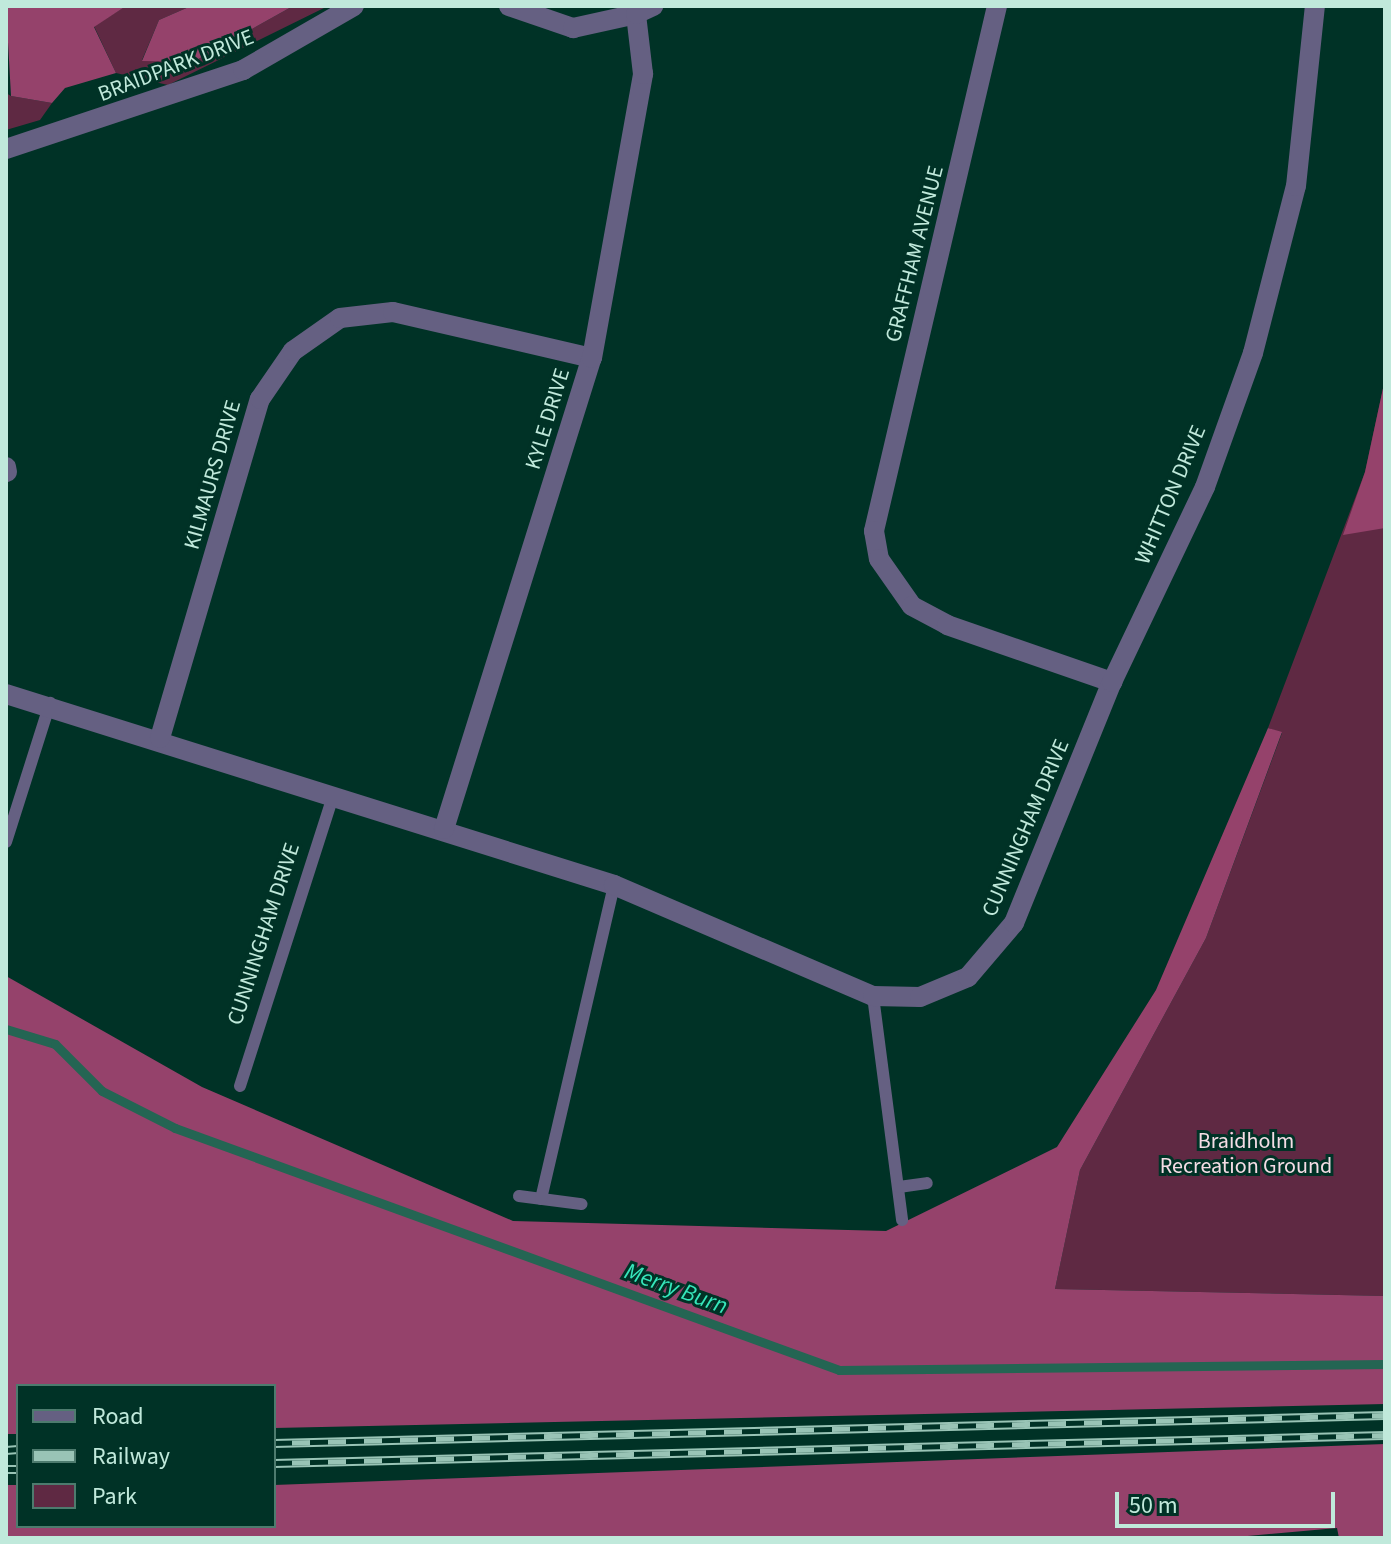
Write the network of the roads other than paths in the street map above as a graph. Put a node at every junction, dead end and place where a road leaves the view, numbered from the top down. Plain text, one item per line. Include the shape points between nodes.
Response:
1 (354, 6) edge
2 (509, 6) edge
3 (997, 6) edge
4 (1315, 6) edge
5 (644, 10) edge
6 (6, 149) edge
7 (592, 358) junction
8 (1112, 682) junction
9 (6, 694) edge
10 (50, 703) junction
11 (160, 738) junction
12 (333, 796) junction
13 (444, 829) junction
14 (6, 842) edge
15 (614, 885) junction
16 (873, 996) junction
17 (240, 1086) dead end
18 (927, 1183) dead end
19 (899, 1187) junction
20 (519, 1196) dead end
21 (541, 1199) junction
22 (581, 1204) dead end
23 (902, 1220) dead end

1 - 6 street, BRAIDPARK DRIVE via 243,70
2 - 5 street, KYLE DRIVE via 573,28
3 - 8 street, GRAFFHAM AVENUE via 876,512 879,559 912,606 947,625
4 - 8 street, WHITTON DRIVE via 1296,186 1253,353 1205,487
5 - 7 street, KYLE DRIVE via 643,74
7 - 11 street, KILMAURS DRIVE via 393,312 340,318 293,351 260,399
7 - 13 street, KYLE DRIVE
8 - 16 street, CUNNINGHAM DRIVE via 1002,946 944,990
9 - 10 street, CUNNINGHAM DRIVE
10 - 11 street, CUNNINGHAM DRIVE
10 - 14 lane
11 - 12 street, CUNNINGHAM DRIVE
12 - 13 street, CUNNINGHAM DRIVE
12 - 17 lane, CUNNINGHAM DRIVE
13 - 15 street, CUNNINGHAM DRIVE
15 - 16 street, CUNNINGHAM DRIVE
15 - 21 lane
16 - 19 lane
18 - 19 lane
19 - 23 lane
20 - 21 lane
21 - 22 lane

